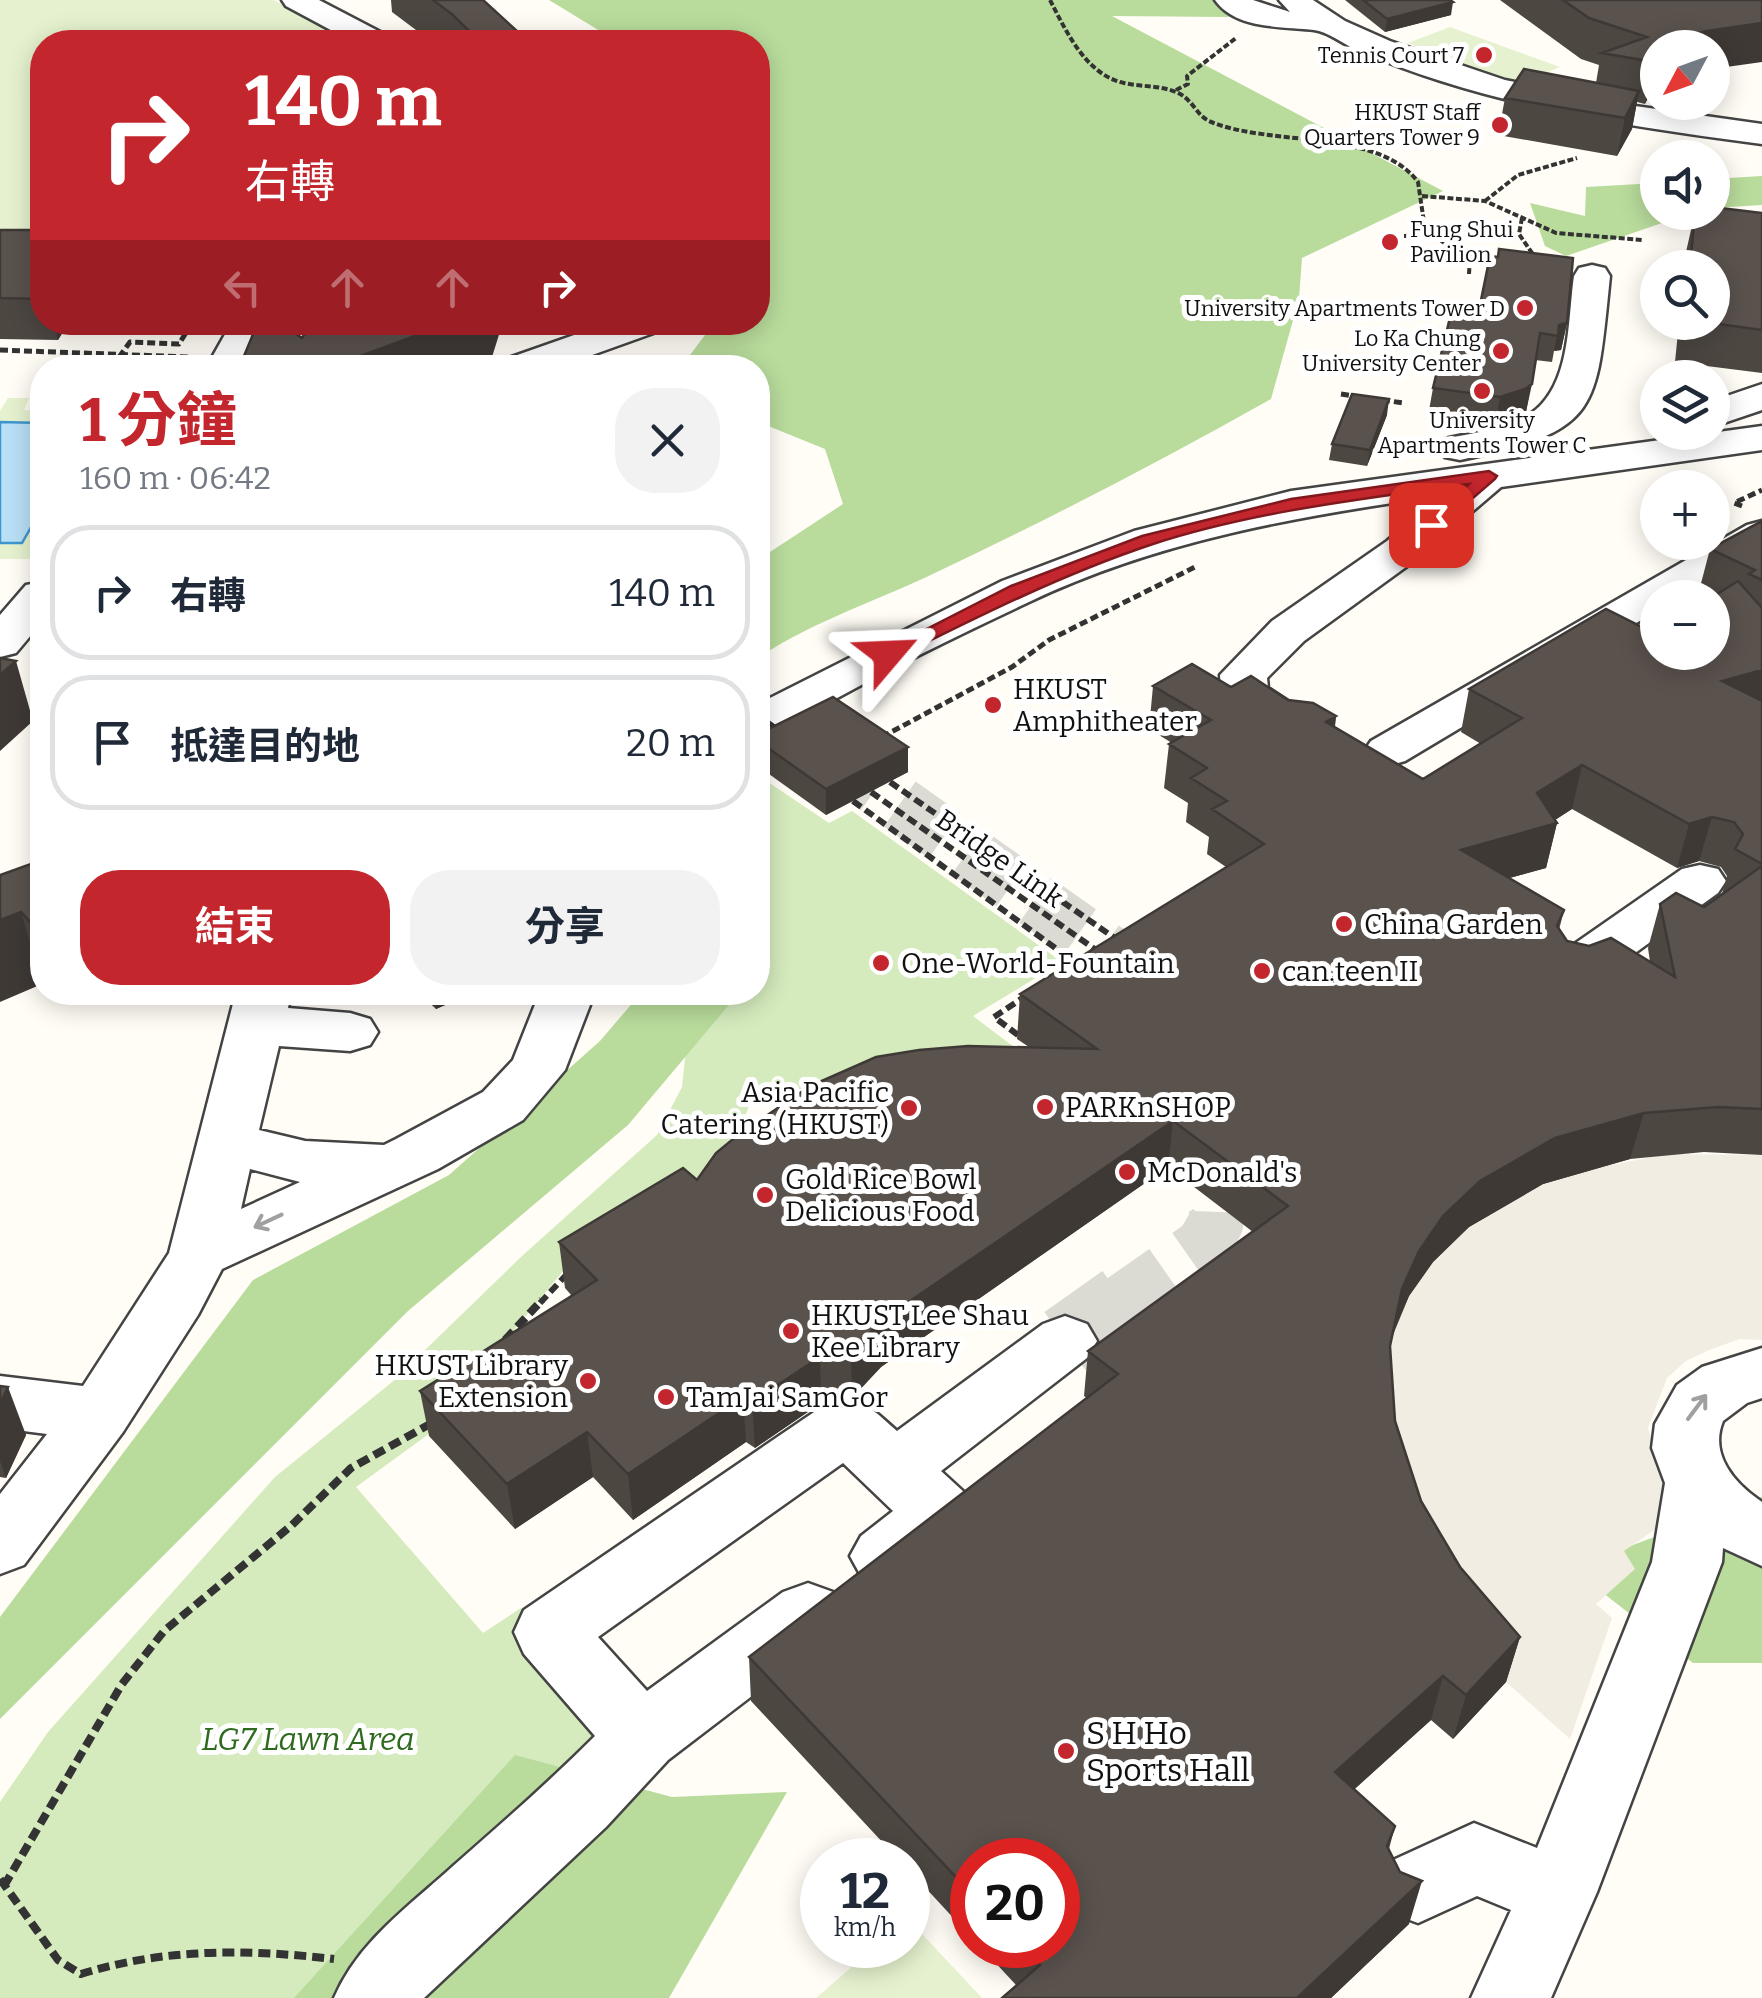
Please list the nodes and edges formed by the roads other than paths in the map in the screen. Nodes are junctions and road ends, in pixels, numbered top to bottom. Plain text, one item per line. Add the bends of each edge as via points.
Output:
1 (1230, 0) edge
2 (314, 3) edge
3 (1284, 10) edge
4 (300, 30) edge
5 (356, 30) edge
6 (1762, 134) edge
7 (1592, 276) dead end
8 (237, 335) edge
9 (612, 335) edge
10 (216, 355) edge
11 (554, 355) edge
12 (1762, 396) edge
13 (1730, 408) edge
14 (1762, 438) edge
15 (1730, 439) edge
16 (1640, 448) edge
17 (1489, 476) junction
18 (1402, 487) junction
19 (1762, 534) edge
20 (30, 609) edge
21 (0, 643) edge
22 (770, 728) edge
23 (1301, 730) edge
24 (1388, 751) dead end
25 (1700, 882) dead end
26 (1576, 969) edge
27 (564, 1005) edge
28 (260, 1009) edge
29 (350, 1032) dead end
30 (230, 1143) junction
31 (389, 1166) junction
32 (200, 1252) junction
33 (1065, 1341) tunnel mouth
34 (1762, 1373) edge
35 (0, 1402) edge
36 (100, 1414) junction
37 (894, 1470) junction
38 (1724, 1525) edge
39 (0, 1545) edge
40 (642, 1736) junction
41 (1418, 1888) edge
42 (1558, 1892) junction
43 (387, 1982) edge
44 (1511, 1998) edge

1 - 3 street
2 - 4 street
2 - 5 street
3 - 6 street via 1534,98
7 - 18 street via 1579,378 1563,414 1528,434 1424,454
8 - 10 street
9 - 11 street
12 - 13 street
14 - 15 street
16 - 17 street
17 - 18 street
17 - 23 street via 1242,674 1245,694
18 - 22 street via 1291,504 1149,540 1018,590 823,686
19 - 24 street
20 - 21 street
25 - 26 street
27 - 31 street via 536,1070 503,1106
28 - 29 street
28 - 30 street
30 - 31 street via 306,1162
30 - 32 street
31 -> 32 street
32 - 36 street
33 - 37 street
38 -> 34 street via 1686,1452 1686,1422 1702,1397 1727,1380
35 - 36 street
36 - 39 street
37 - 40 street via 942,1514
37 - 40 street via 846,1425 550,1632
38 - 42 street
40 - 43 street
41 - 42 street via 1474,1859
42 - 44 street

